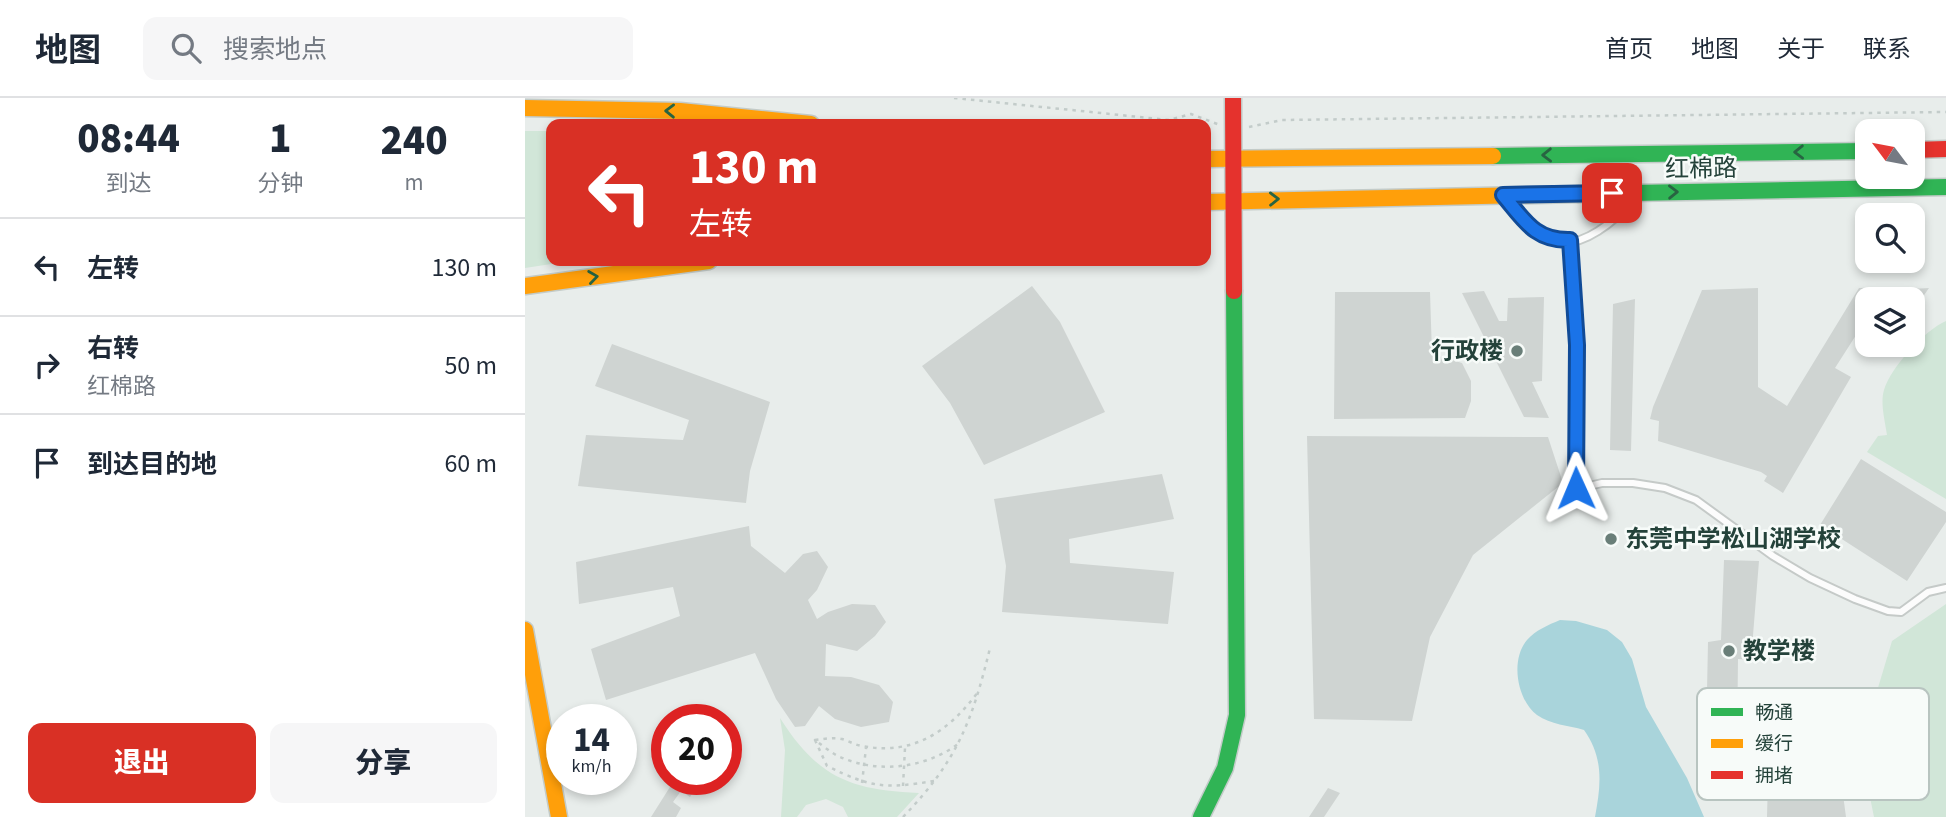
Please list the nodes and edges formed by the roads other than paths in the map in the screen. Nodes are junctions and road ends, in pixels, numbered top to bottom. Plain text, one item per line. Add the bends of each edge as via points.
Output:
1 (1233, 98) edge
2 (525, 108) edge
3 (761, 119) edge
4 (1946, 149) edge
5 (1855, 150) edge
6 (1925, 150) edge
7 (1211, 159) edge
8 (1235, 159) junction
9 (1946, 187) edge
10 (1639, 192) junction
11 (1503, 195) junction
12 (1234, 200) junction
13 (1211, 202) edge
14 (1570, 240) junction
15 (672, 266) edge
16 (525, 286) edge
17 (1946, 588) edge
18 (525, 630) edge
19 (559, 817) edge
20 (1201, 817) edge

1 - 8 main road
3 -> 2 main road via 680,111
4 - 6 main road
5 -> 8 main road, 红棉路
7 - 8 main road, 红棉路
8 - 12 main road
10 -> 9 main road, 红棉路
10 - 11 main road, 红棉路
10 - 14 lane via 1622,214 1599,232
12 -> 11 main road, 红棉路
11 - 14 lane via 1529,226 1551,241
12 - 13 main road, 红棉路
12 - 20 main road via 1237,715 1228,763
14 - 17 lane via 1577,345 1576,488 1633,483 1665,488 1696,500 1809,578 1888,611 1901,612 1928,593
16 -> 15 main road
18 - 19 main road

